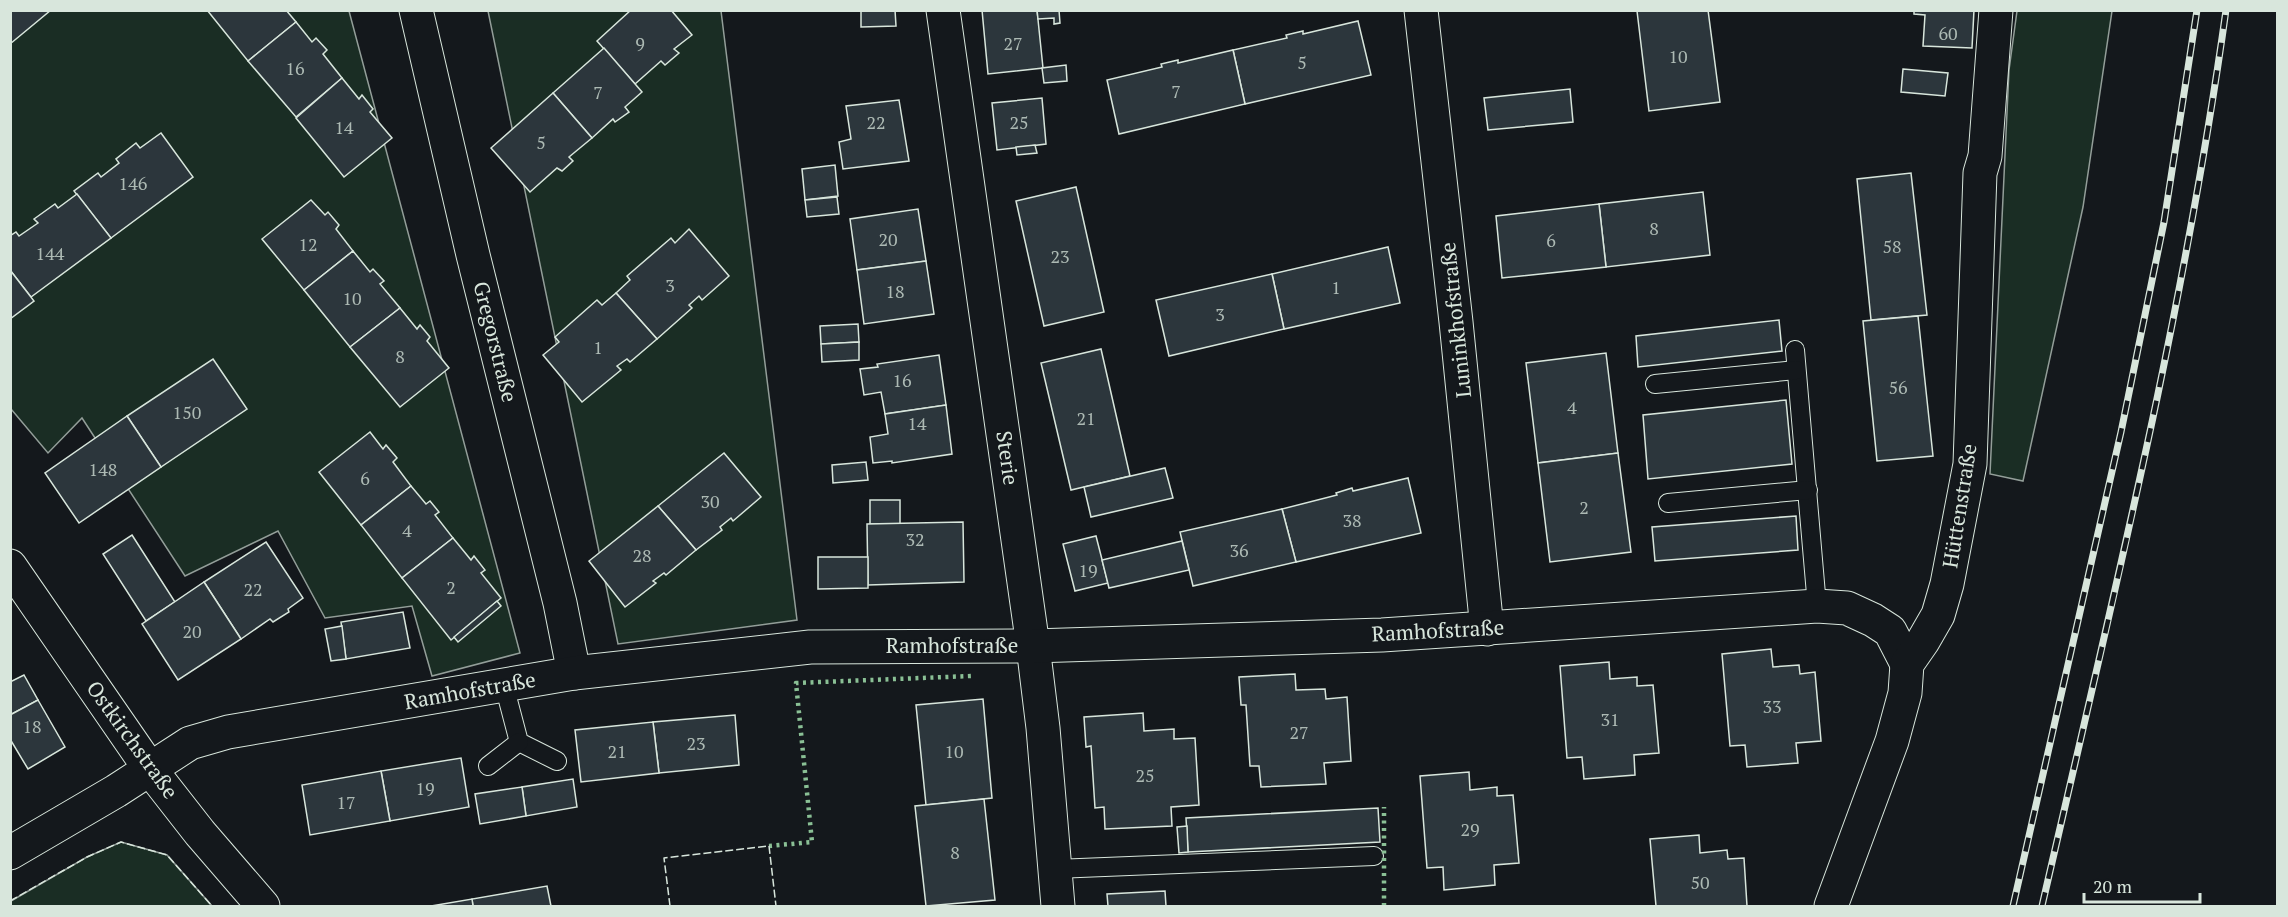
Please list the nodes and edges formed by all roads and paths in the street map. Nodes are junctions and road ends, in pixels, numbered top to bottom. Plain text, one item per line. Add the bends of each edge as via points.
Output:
1 (416, 10) edge
2 (943, 10) edge
3 (1421, 10) edge
4 (1996, 10) edge
5 (1795, 350) dead end
6 (1796, 370) junction
7 (1655, 384) dead end
8 (1808, 490) junction
9 (1668, 503) dead end
10 (10, 566) edge
11 (1817, 606) junction
12 (1488, 629) junction
13 (1033, 646) junction
14 (1907, 664) junction
15 (574, 674) junction
16 (504, 685) junction
17 (519, 741) junction
18 (557, 761) dead end
19 (488, 766) dead end
20 (150, 769) junction
21 (10, 853) edge
22 (1374, 856) dead end
23 (1055, 869) junction
24 (263, 906) edge
25 (1058, 906) edge
26 (1831, 906) edge

1 - 15 street, Gregorstraße
2 - 13 street, Sterie
3 - 12 street, Luninkhofstraße
4 - 14 street, Hüttenstraße via 1985,156 1980,173 1970,464 1938,615
5 - 6 lane
6 - 7 lane
6 - 8 lane
8 - 9 lane
8 - 11 lane
10 - 20 street, Ostkirchstraße
11 - 12 street, Ramhofstraße
11 - 14 street, Ramhofstraße via 1847,608 1873,620 1890,631
12 - 13 street, Ramhofstraße
13 - 15 street, Ramhofstraße via 810,646
13 - 23 street, Sterie
14 - 26 street via 1905,693 1892,741
15 - 16 street, Ramhofstraße
16 - 17 lane
16 - 20 street, Ramhofstraße via 228,732 190,743
17 - 18 lane
17 - 19 lane
20 - 21 street, Ramhofstraße
20 - 24 street, Ostkirchstraße
22 - 23 lane
23 - 25 street, Sterie

